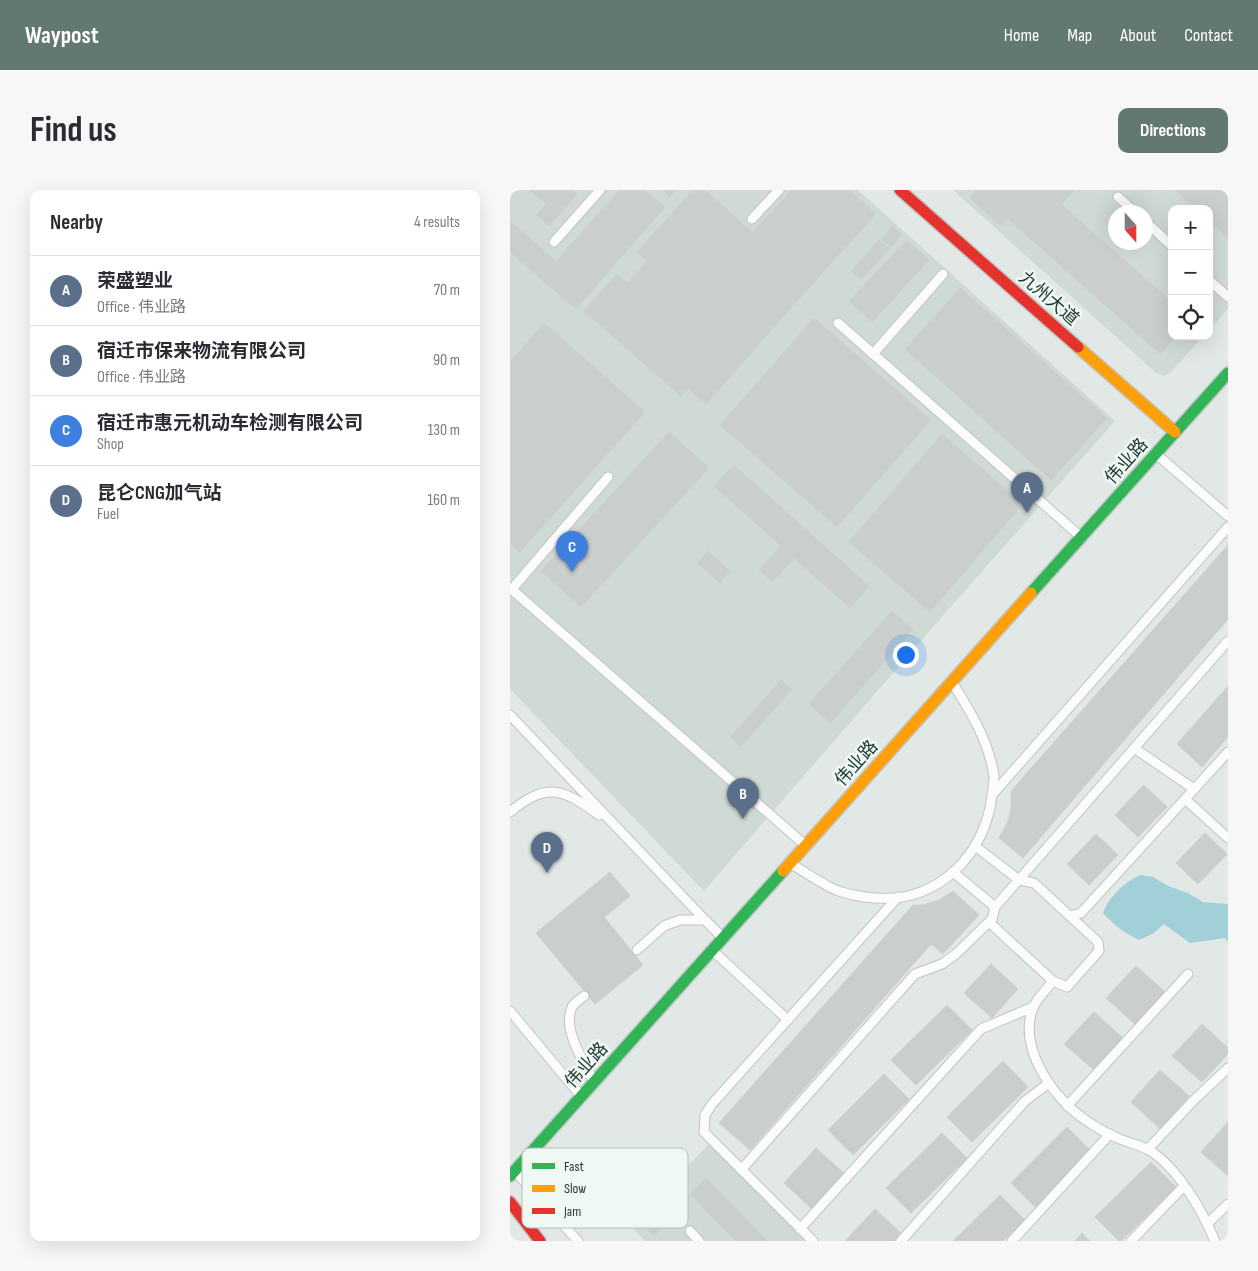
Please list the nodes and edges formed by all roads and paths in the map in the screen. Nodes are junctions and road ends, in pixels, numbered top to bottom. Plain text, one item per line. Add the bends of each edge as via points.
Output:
1 (600, 190) edge
2 (779, 190) edge
3 (900, 190) edge
4 (1118, 197) dead end
5 (1127, 205) edge
6 (752, 219) dead end
7 (1153, 228) edge
8 (554, 242) dead end
9 (1168, 242) edge
10 (943, 274) dead end
11 (1213, 284) edge
12 (1228, 297) edge
13 (838, 323) dead end
14 (873, 354) junction
15 (1228, 374) edge
16 (1176, 432) junction
17 (1156, 454) junction
18 (608, 477) dead end
19 (1228, 516) edge
20 (1228, 527) edge
21 (1081, 537) junction
22 (511, 589) edge
23 (1228, 641) edge
24 (952, 682) junction
25 (510, 715) edge
26 (1134, 748) junction
27 (1228, 752) edge
28 (1194, 789) junction
29 (992, 795) junction
30 (1185, 799) junction
31 (510, 812) edge
32 (617, 828) junction
33 (1228, 838) edge
34 (805, 846) junction
35 (975, 846) junction
36 (790, 863) junction
37 (953, 872) junction
38 (1019, 880) junction
39 (898, 897) junction
40 (995, 907) junction
41 (1070, 916) junction
42 (992, 918) junction
43 (705, 920) junction
44 (723, 938) junction
45 (637, 950) dead end
46 (712, 950) junction
47 (1188, 974) dead end
48 (1053, 981) junction
49 (584, 996) dead end
50 (1033, 1007) junction
51 (510, 1011) edge
52 (788, 1020) junction
53 (1228, 1068) edge
54 (593, 1082) junction
55 (1049, 1083) junction
56 (581, 1096) junction
57 (1067, 1106) junction
58 (1110, 1134) junction
59 (533, 1148) edge
60 (1148, 1149) junction
61 (522, 1159) edge
62 (512, 1170) edge
63 (741, 1170) junction
64 (522, 1181) edge
65 (1184, 1186) junction
66 (510, 1202) edge
67 (1228, 1204) edge
68 (522, 1218) edge
69 (1208, 1223) junction
70 (530, 1228) edge
71 (566, 1228) edge
72 (800, 1228) junction
73 (690, 1231) dead end
74 (540, 1241) edge
75 (578, 1241) edge
76 (699, 1241) edge
77 (813, 1241) edge
78 (901, 1241) edge
79 (1012, 1241) edge
80 (1132, 1241) edge
81 (1215, 1241) edge

1 - 8 lane
2 - 6 lane
3 - 16 street, 九州大道
4 - 5 lane
7 - 9 lane
10 - 14 lane
11 - 12 lane
13 - 14 lane
14 - 21 lane
15 - 16 street, 伟业路
16 - 17 street, 伟业路
17 - 19 lane
17 - 21 street, 伟业路
18 - 22 lane
20 - 29 lane
21 - 24 street, 伟业路
22 - 34 lane
23 - 26 lane
24 - 29 lane via 974,717 987,748 994,777
24 - 34 street, 伟业路
25 - 32 lane
26 - 28 lane
26 - 38 lane
27 - 28 lane
28 - 30 lane
29 - 35 lane via 991,811
30 - 33 lane
30 - 41 lane via 1081,913
31 - 32 lane via 528,798 545,791 566,794
32 - 43 lane
34 - 36 street, 伟业路
35 - 37 lane
35 - 38 lane
36 - 39 lane via 837,890 878,898
36 - 44 street, 伟业路
37 - 39 lane via 934,887
37 - 40 lane
38 - 40 lane
38 - 41 lane via 1034,883
39 - 52 lane
40 - 42 lane
41 - 48 lane via 1098,942 1099,952 1067,987
42 - 48 lane via 991,924
42 - 63 lane via 956,954 942,964 915,974
43 - 44 lane
43 - 45 lane via 680,920 664,926
44 - 46 street, 伟业路
46 - 52 lane
46 - 54 street, 伟业路
47 - 57 lane
48 - 50 lane
49 - 54 lane via 572,1006 569,1021 574,1042
50 - 55 lane via 1030,1022 1034,1056
50 - 72 lane via 981,1029
51 - 56 lane
52 - 63 lane via 705,1115 704,1132
53 - 60 lane
54 - 56 street, 伟业路
55 - 57 lane
55 - 78 lane via 1025,1101
56 - 59 street, 伟业路
57 - 58 lane
58 - 60 lane
58 - 79 lane
60 - 65 lane via 1171,1169
61 - 62 street, 伟业路
62 - 64 lane
63 - 72 lane
65 - 69 lane
65 - 80 lane
66 - 68 street
67 - 69 lane
69 - 81 lane
70 - 74 street
71 - 75 lane
72 - 77 lane
73 - 76 lane

